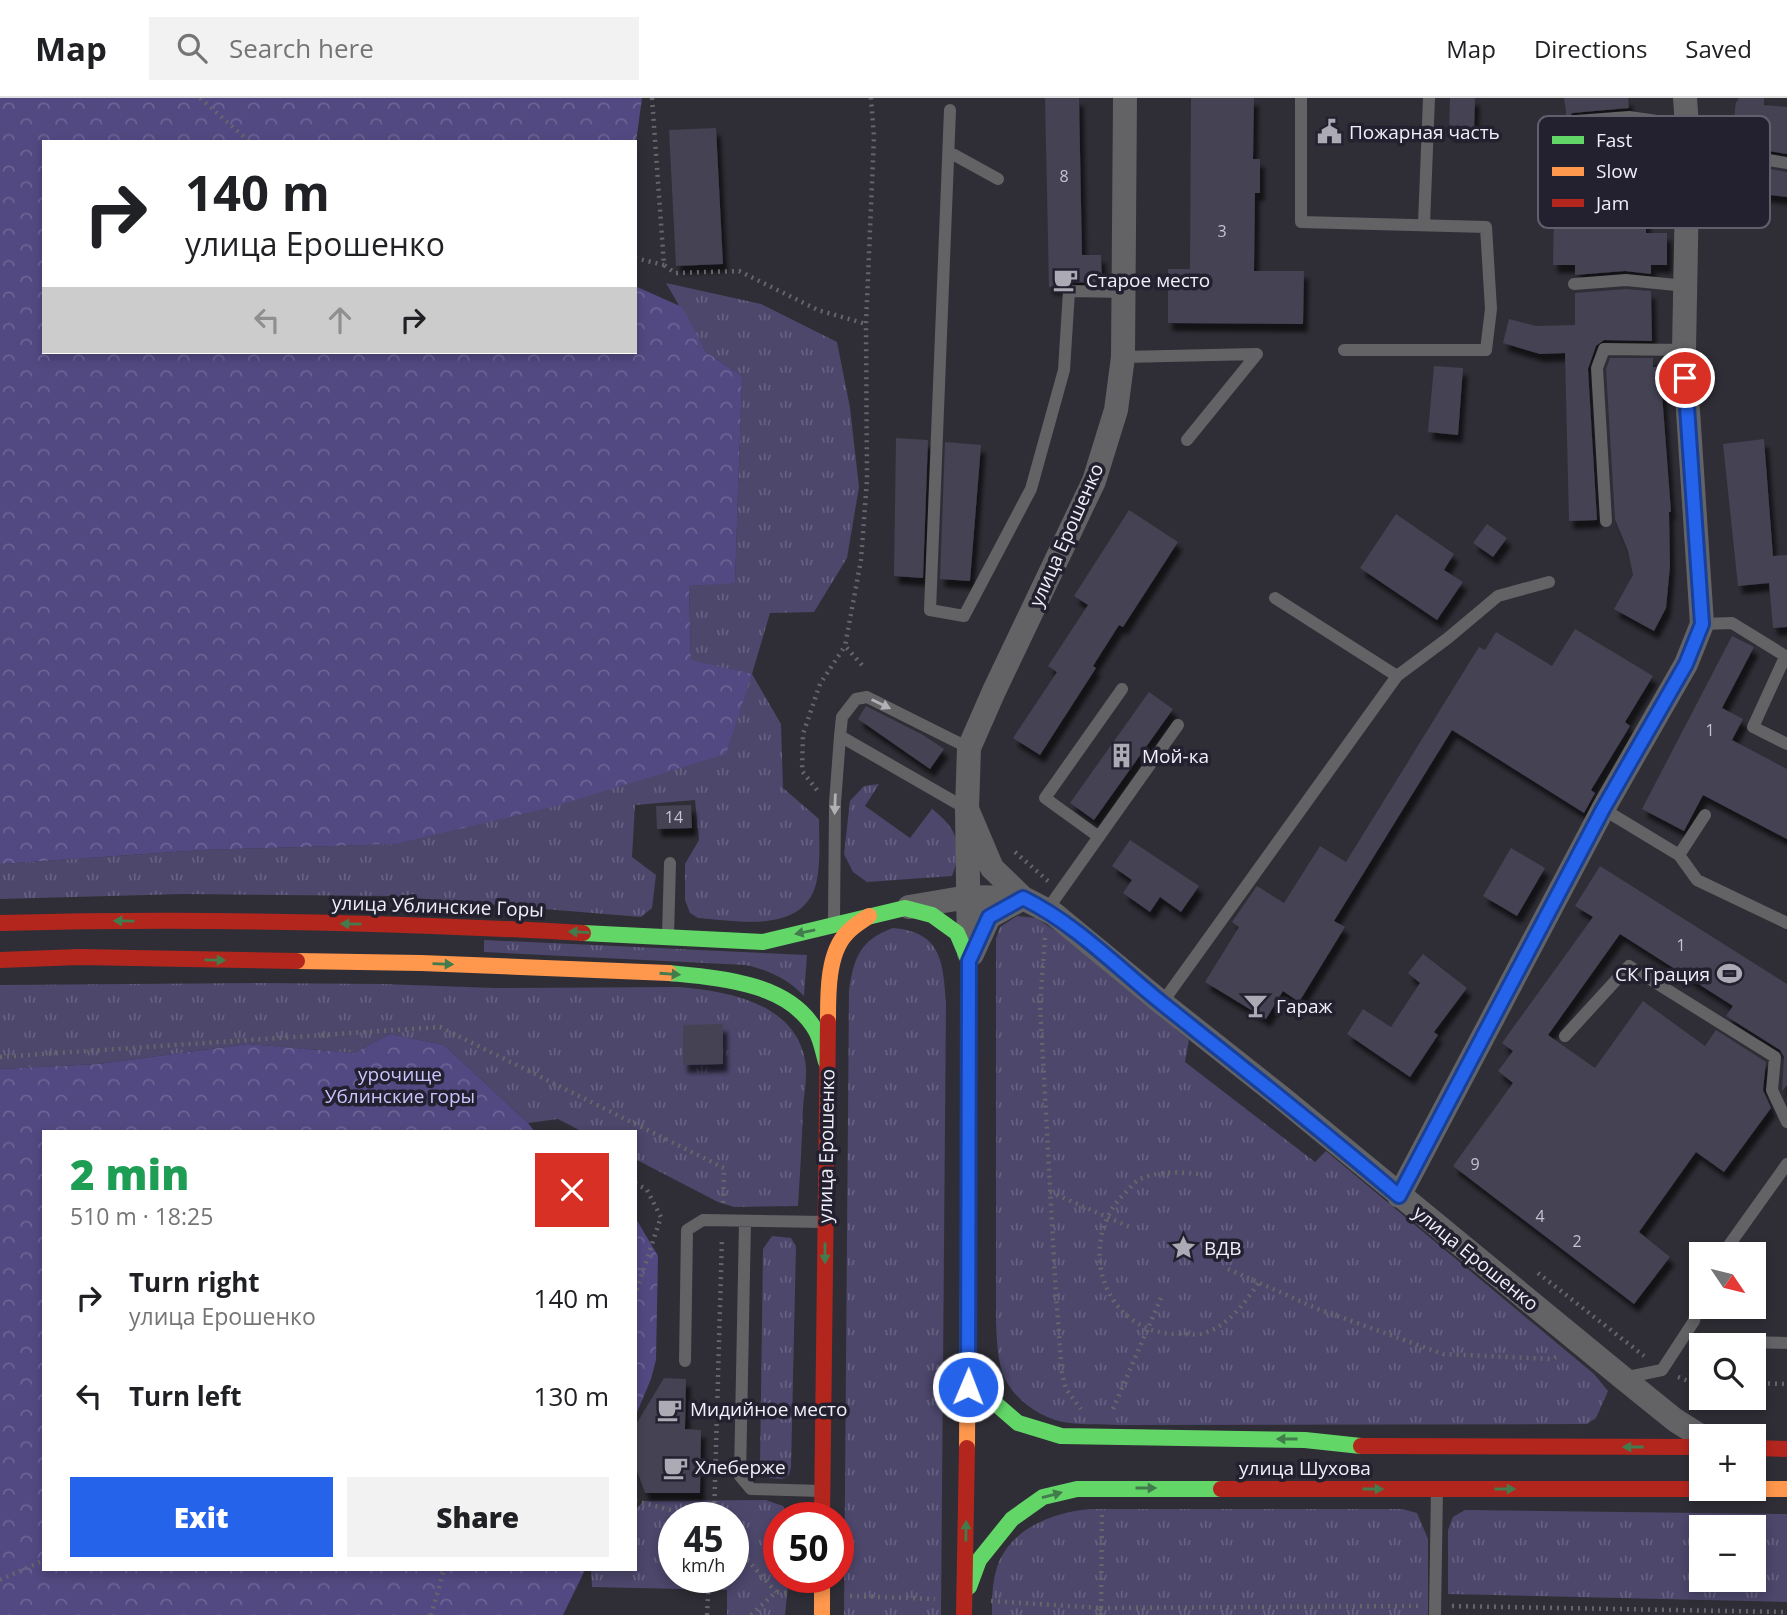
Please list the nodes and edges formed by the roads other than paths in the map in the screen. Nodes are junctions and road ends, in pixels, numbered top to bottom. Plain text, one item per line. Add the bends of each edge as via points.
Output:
1 (1125, 98) edge
2 (1301, 98) edge
3 (1429, 98) edge
4 (1685, 98) edge
5 (950, 110) dead end
6 (1686, 116) edge
7 (949, 152) junction
8 (998, 179) dead end
9 (1424, 224) junction
10 (1687, 228) edge
11 (1574, 284) dead end
12 (1686, 286) junction
13 (1124, 292) junction
14 (1344, 350) dead end
15 (1684, 350) junction
16 (1123, 357) junction
17 (1187, 440) dead end
18 (1606, 521) dead end
19 (1549, 582) dead end
20 (1275, 598) dead end
21 (1702, 624) junction
22 (1786, 657) edge
23 (1397, 676) junction
24 (1122, 689) dead end
25 (1178, 725) dead end
26 (840, 736) junction
27 (1787, 744) edge
28 (969, 748) junction
29 (967, 809) junction
30 (1603, 809) junction
31 (1705, 815) dead end
32 (1099, 837) junction
33 (1679, 855) junction
34 (670, 863) dead end
35 (968, 897) junction
36 (1023, 898) junction
37 (1054, 905) junction
38 (905, 908) junction
39 (870, 915) junction
40 (0, 923) edge
41 (834, 923) junction
42 (1787, 923) edge
43 (668, 936) junction
44 (0, 960) edge
45 (969, 961) junction
46 (1162, 1003) junction
47 (1565, 1036) dead end
48 (826, 1062) junction
49 (1787, 1122) edge
50 (1787, 1164) edge
51 (1399, 1196) junction
52 (745, 1222) junction
53 (825, 1222) junction
54 (1731, 1242) edge
55 (1694, 1320) edge
56 (1766, 1343) edge
57 (1787, 1343) edge
58 (685, 1361) dead end
59 (968, 1361) junction
60 (1623, 1378) junction
61 (1689, 1429) edge
62 (1689, 1447) edge
63 (1766, 1448) edge
64 (1787, 1449) edge
65 (1437, 1489) junction
66 (1689, 1489) edge
67 (1766, 1489) edge
68 (1787, 1489) edge
69 (823, 1491) junction
70 (823, 1502) edge
71 (822, 1593) edge
72 (965, 1607) edge
73 (822, 1615) edge
74 (1435, 1615) edge

1 - 13 street, улица Ерошенко
2 - 9 lane via 1301,222
3 - 9 lane
4 - 6 street
5 - 7 lane
7 - 8 lane
7 - 13 lane via 930,610 964,617 1031,489 1064,370 1069,291
9 - 14 lane via 1486,227 1491,309 1486,350
10 - 12 street
11 - 12 lane via 1626,281
12 - 15 street
13 - 16 street, улица Ерошенко
15 - 18 lane via 1604,349 1597,368
15 - 21 street
16 - 17 lane via 1257,354
16 - 28 street, улица Ерошенко via 1116,410 1094,481
19 - 23 lane via 1498,596
20 - 23 lane
21 - 22 lane via 1732,623
21 - 30 street via 1686,664
22 - 27 lane via 1753,727
23 - 46 lane
24 - 32 lane via 1045,798
25 - 32 lane
26 -> 28 lane via 842,718 856,699 867,697
26 - 29 lane
26 -> 41 lane
28 - 29 street, улица Ерошенко
29 - 35 street, улица Ерошенко
29 - 36 street via 992,868
30 - 33 lane
30 - 51 street
31 - 33 lane
32 - 37 lane
33 - 42 lane via 1697,880
34 - 43 lane
35 - 36 street
35 - 38 street
35 - 45 street, улица Ерошенко
36 - 37 street, улица Ерошенко
36 - 45 street, улица Ерошенко via 989,917
37 - 46 street, улица Ерошенко
38 - 39 main road, улица Ерошенко
38 - 45 main road, улица Ерошенко via 932,915 957,933
39 - 41 main road, улица Ублинские Горы
39 - 48 main road, улица Ерошенко via 845,934 834,957 828,984
43 -> 40 main road, улица Ублинские Горы via 418,925
41 -> 43 main road, улица Ублинские Горы via 763,942
44 -> 48 main road via 79,957 421,963 735,980 798,1009 816,1031
45 - 59 main road, улица Ерошенко
46 - 51 street, улица Ерошенко
47 - 49 lane via 1629,966 1775,1057 1772,1090
48 - 53 main road, улица Ерошенко
50 - 54 lane
51 - 60 street, улица Ерошенко
52 - 53 lane
52 - 58 lane via 703,1220 687,1230
52 - 69 lane via 740,1476 751,1489
53 -> 69 main road, улица Ерошенко
55 - 60 lane via 1662,1370
56 - 57 lane
62 -> 59 main road, улица Шухова via 1355,1446 1305,1440 1061,1436 1018,1423 988,1396
72 -> 59 main road, улица Ерошенко
60 - 61 street, улица Ерошенко
63 - 64 main road
65 -> 66 main road, улица Шухова
72 -> 65 main road, улица Шухова via 979,1560 1012,1519 1043,1497 1103,1488
65 - 74 lane
67 - 68 main road
69 - 70 main road, улица Ерошенко
71 - 73 main road

